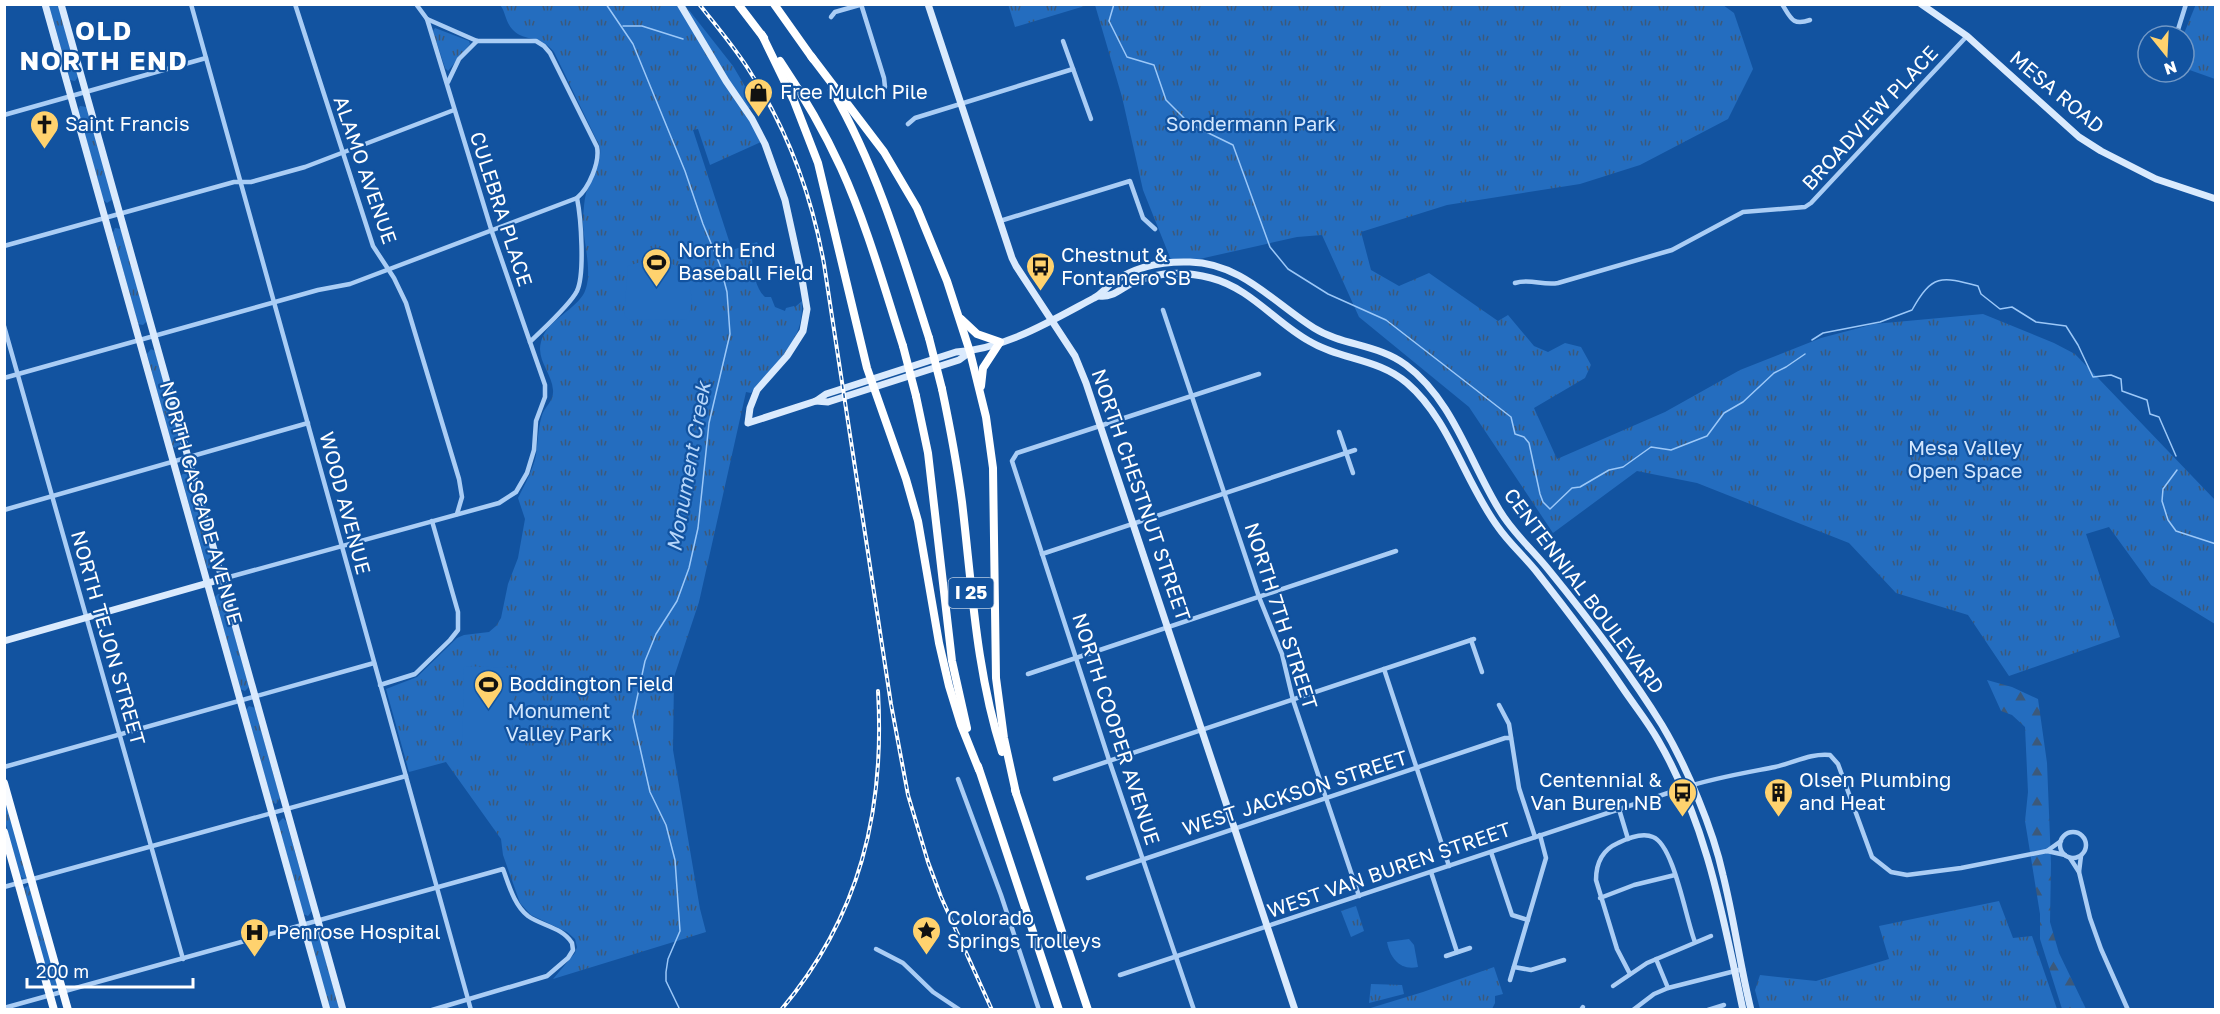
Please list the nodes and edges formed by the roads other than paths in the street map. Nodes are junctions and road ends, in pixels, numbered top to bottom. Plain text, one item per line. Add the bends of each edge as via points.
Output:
1 (45, 4) edge
2 (61, 4) edge
3 (191, 4) edge
4 (295, 4) edge
5 (416, 4) edge
6 (680, 4) edge
7 (738, 4) edge
8 (774, 4) edge
9 (928, 4) edge
10 (1782, 4) edge
11 (1922, 4) edge
12 (2186, 4) edge
13 (861, 5) edge
14 (831, 17) dead end
15 (427, 19) junction
16 (1810, 20) dead end
17 (2180, 24) edge
18 (762, 35) junction
19 (1967, 36) junction
20 (477, 41) junction
21 (1064, 41) dead end
22 (811, 56) junction
23 (206, 58) junction
24 (1073, 69) junction
25 (448, 83) junction
26 (885, 87) dead end
27 (86, 91) junction
28 (70, 95) junction
29 (961, 104) junction
30 (454, 110) junction
31 (4, 115) edge
32 (1091, 119) dead end
33 (908, 124) dead end
34 (342, 153) junction
35 (241, 183) junction
36 (577, 198) junction
37 (2216, 199) edge
38 (120, 213) junction
39 (105, 218) junction
40 (1000, 221) junction
41 (1155, 229) dead end
42 (492, 232) junction
43 (4, 246) edge
44 (388, 271) junction
45 (1515, 283) dead end
46 (1099, 296) junction
47 (273, 302) junction
48 (1163, 310) dead end
49 (959, 316) junction
50 (1051, 320) junction
51 (4, 326) edge
52 (154, 335) junction
53 (139, 339) junction
54 (530, 342) junction
55 (1000, 342) junction
56 (970, 352) junction
57 (18, 374) junction
58 (1259, 374) dead end
59 (4, 378) edge
60 (871, 384) junction
61 (1191, 395) junction
62 (981, 397) junction
63 (308, 423) junction
64 (1101, 425) junction
65 (1339, 432) dead end
66 (1355, 450) dead end
67 (1346, 453) junction
68 (188, 458) junction
69 (173, 462) junction
70 (1353, 472) dead end
71 (1225, 493) junction
72 (52, 496) junction
73 (4, 510) edge
74 (457, 514) junction
75 (432, 521) junction
76 (1134, 524) junction
77 (341, 547) junction
78 (1396, 551) dead end
79 (1042, 554) junction
80 (222, 579) junction
81 (206, 584) junction
82 (1259, 597) junction
83 (86, 617) junction
84 (1168, 627) junction
85 (4, 641) edge
86 (1077, 658) junction
87 (374, 663) junction
88 (1384, 669) junction
89 (1482, 672) dead end
90 (1028, 674) dead end
91 (380, 685) junction
92 (255, 696) junction
93 (240, 700) junction
94 (1293, 700) junction
95 (1499, 705) dead end
96 (1202, 730) junction
97 (120, 735) junction
98 (1512, 738) junction
99 (1109, 760) junction
100 (4, 767) edge
101 (1417, 768) junction
102 (979, 770) junction
103 (406, 776) junction
104 (958, 778) dead end
105 (1055, 779) dead end
106 (4, 783) edge
107 (1691, 785) junction
108 (1683, 788) junction
109 (1016, 793) junction
110 (1326, 798) junction
111 (286, 809) junction
112 (1619, 809) junction
113 (272, 813) junction
114 (1233, 829) junction
115 (4, 832) edge
116 (1538, 836) junction
117 (1628, 839) junction
118 (2061, 841) junction
119 (152, 847) junction
120 (2047, 851) junction
121 (1491, 852) junction
122 (2065, 855) junction
123 (2081, 856) junction
124 (2070, 858) junction
125 (1143, 859) junction
126 (1449, 866) junction
127 (1431, 872) junction
128 (2079, 872) junction
129 (1675, 875) junction
130 (1088, 878) dead end
131 (32, 880) junction
132 (19, 883) junction
133 (4, 887) edge
134 (437, 888) junction
135 (1359, 896) junction
136 (1600, 897) junction
137 (1528, 920) junction
138 (318, 921) junction
139 (303, 925) junction
140 (1267, 928) junction
141 (1711, 936) dead end
142 (1695, 942) junction
143 (1470, 948) dead end
144 (876, 949) dead end
145 (1457, 952) junction
146 (1446, 956) dead end
147 (1176, 957) junction
148 (183, 959) junction
149 (1656, 959) junction
150 (1564, 960) dead end
151 (1514, 967) junction
152 (1743, 969) junction
153 (1735, 970) junction
154 (1630, 974) junction
155 (1120, 975) dead end
156 (1510, 980) dead end
157 (1613, 986) dead end
158 (1668, 988) junction
159 (63, 992) junction
160 (50, 996) junction
161 (468, 1000) junction
162 (1724, 1005) dead end
163 (4, 1008) edge
164 (54, 1010) edge
165 (68, 1010) edge
166 (327, 1010) edge
167 (343, 1010) edge
168 (432, 1010) edge
169 (471, 1010) edge
170 (960, 1010) edge
171 (1039, 1010) edge
172 (1059, 1010) edge
173 (1088, 1010) edge
174 (1194, 1010) edge
175 (1295, 1010) edge
176 (1633, 1010) edge
177 (1708, 1010) edge
178 (1743, 1010) edge
179 (1751, 1010) edge
180 (2128, 1010) edge

1 - 28 main road, NORTH CASCADE AVENUE
2 - 27 main road, NORTH CASCADE AVENUE
3 - 23 street, WOOD AVENUE
4 - 34 street, ALAMO AVENUE
5 - 15 street
6 - 60 main road, CENTENNIAL BOULEVARD via 765,144 785,200 803,287 807,316 803,331 757,390 748,423 816,401 828,402
7 - 18 highway, I 25
8 - 22 highway, I 25
9 - 29 main road, NORTH CHESTNUT STREET
10 - 16 street via 1794,21
11 - 19 main road, MESA ROAD
12 - 17 street
13 - 14 street via 835,12
13 - 26 street
15 - 20 street
15 - 25 street, CULEBRA PLACE
18 - 60 highway via 818,163
18 - 102 highway, I 25, bridge via 809,106 842,169 903,346 928,453 952,661
19 - 37 main road, MESA ROAD via 2091,145 2156,179
19 - 45 street, BROADVIEW PLACE via 1805,207 1743,212 1672,250 1558,283
20 - 25 street via 459,59
20 - 36 street via 530,41 541,43 550,53 598,151 587,184
21 - 24 street
22 - 49 highway via 871,134 908,193 931,238
22 - 109 highway, I 25, bridge via 849,120 879,188 928,338 954,447 980,661 995,729
23 - 27 street
23 - 35 street, WOOD AVENUE
24 - 29 street
24 - 32 street
25 - 30 street, CULEBRA PLACE
27 - 28 street
27 - 38 main road, NORTH CASCADE AVENUE
28 - 31 street
28 - 39 main road, NORTH CASCADE AVENUE
29 - 33 street via 915,118
29 - 40 main road, NORTH CHESTNUT STREET
30 - 34 street
30 - 42 street, CULEBRA PLACE
34 - 35 street via 293,171
34 - 44 street, ALAMO AVENUE via 373,246
35 - 38 street
35 - 47 street, WOOD AVENUE
36 - 42 street
36 - 54 street via 582,271 579,285 574,296
38 - 39 street
38 - 52 main road, NORTH CASCADE AVENUE
39 - 43 street
39 - 53 main road, NORTH CASCADE AVENUE
40 - 41 street via 1130,181 1143,218
40 - 50 main road, NORTH CHESTNUT STREET via 1016,267
42 - 44 street
42 - 54 street, CULEBRA PLACE
44 - 47 street
44 - 74 street, ALAMO AVENUE via 406,303 459,479 462,497
46 - 50 main road, CENTENNIAL BOULEVARD
46 - 107 main road, CENTENNIAL BOULEVARD via 1109,284 1142,267 1164,262 1205,263 1252,281 1316,329 1382,350 1407,365 1438,398 1511,528 1546,566 1635,685 1663,727
46 - 108 main road, CENTENNIAL BOULEVARD via 1108,297 1164,274 1213,278 1251,298 1308,341 1372,362 1405,381 1432,410 1486,510 1574,619 1657,738
47 - 52 street
47 - 63 street, WOOD AVENUE
48 - 61 street, NORTH 7TH STREET
49 - 55 highway via 977,334
49 - 56 highway
50 - 55 main road, CENTENNIAL BOULEVARD
50 - 64 main road, NORTH CHESTNUT STREET via 1078,363
51 - 57 street, NORTH TEJON STREET
52 - 53 street
52 - 68 main road, NORTH CASCADE AVENUE
53 - 57 street
53 - 69 main road, NORTH CASCADE AVENUE
54 - 74 street, CULEBRA PLACE via 546,392 535,428 530,466 511,497
55 - 56 main road, CENTENNIAL BOULEVARD
55 - 62 highway via 983,368
56 - 60 main road, CENTENNIAL BOULEVARD via 959,360
56 - 62 highway
57 - 59 street
57 - 72 street, NORTH TEJON STREET
58 - 61 street
60 - 102 highway via 914,507 945,670
61 - 64 street
61 - 71 street, NORTH 7TH STREET
62 - 109 highway via 994,477 996,678
63 - 68 street
63 - 77 street, WOOD AVENUE
64 - 76 main road, NORTH CHESTNUT STREET
64 - 79 street, NORTH COOPER AVENUE via 1012,458
65 - 67 street
66 - 67 street
67 - 70 street
67 - 71 street
68 - 69 street
68 - 80 main road, NORTH CASCADE AVENUE
69 - 72 street
69 - 81 main road, NORTH CASCADE AVENUE
71 - 76 street
71 - 82 street, NORTH 7TH STREET
72 - 73 street
72 - 83 street, NORTH TEJON STREET
74 - 75 street
75 - 77 street
75 - 91 street via 458,612 458,630 420,671
76 - 79 street
76 - 84 main road, NORTH CHESTNUT STREET
77 - 80 street
77 - 87 street, WOOD AVENUE
78 - 82 street
79 - 86 street, NORTH COOPER AVENUE
80 - 81 main road
80 - 92 main road, NORTH CASCADE AVENUE
81 - 83 main road
81 - 93 main road, NORTH CASCADE AVENUE
82 - 84 street
82 - 94 street, NORTH 7TH STREET via 1282,654
83 - 85 main road
83 - 97 street, NORTH TEJON STREET
84 - 86 street
84 - 96 main road, NORTH CHESTNUT STREET
86 - 90 street
86 - 99 street, NORTH COOPER AVENUE
87 - 91 street, WOOD AVENUE
87 - 92 street
88 - 89 street via 1472,639
88 - 94 street
88 - 101 street
91 - 103 street, WOOD AVENUE
92 - 93 street
92 - 111 main road, NORTH CASCADE AVENUE
93 - 97 street
93 - 113 main road, NORTH CASCADE AVENUE
94 - 96 street
94 - 110 street, NORTH 7TH STREET
95 - 98 street
96 - 99 street
96 - 114 main road, NORTH CHESTNUT STREET
97 - 100 street
97 - 119 street, NORTH TEJON STREET
98 - 101 street, WEST JACKSON STREET
98 - 116 street via 1519,788
99 - 105 street
99 - 125 street, NORTH COOPER AVENUE
101 - 110 street, WEST JACKSON STREET
101 - 126 street
102 - 172 highway, I 25
103 - 111 street
103 - 134 street, WOOD AVENUE
104 - 171 street
106 - 131 main road
107 - 108 street, WEST VAN BUREN STREET
107 - 120 street, WEST VAN BUREN STREET via 1817,754 1830,755 1838,764 1872,857 1891,872 1907,875 1961,868
107 - 152 main road, CENTENNIAL BOULEVARD via 1719,858
108 - 112 street, WEST VAN BUREN STREET
108 - 153 main road, CENTENNIAL BOULEVARD via 1707,853
109 - 173 highway, I 25
110 - 114 street, WEST JACKSON STREET
110 - 135 street, NORTH 7TH STREET
111 - 113 street
111 - 138 main road, NORTH CASCADE AVENUE
112 - 116 street, WEST VAN BUREN STREET
112 - 117 street
113 - 119 street
113 - 139 main road, NORTH CASCADE AVENUE
114 - 125 street, WEST JACKSON STREET
114 - 140 main road, NORTH CHESTNUT STREET
115 - 132 main road
116 - 121 street, WEST VAN BUREN STREET
116 - 137 street via 1546,858
117 - 129 street via 1642,835 1657,839 1667,850
117 - 136 street via 1608,849 1597,864
118 - 120 street
118 - 122 street
118 - 123 street via 2070,833 2082,836 2086,845
119 - 131 street
119 - 148 street, NORTH TEJON STREET
120 - 122 street
121 - 126 street, WEST VAN BUREN STREET
121 - 137 street via 1512,915
122 - 124 street
123 - 124 street
123 - 128 street
124 - 128 street
125 - 130 street, WEST JACKSON STREET
125 - 147 street, NORTH COOPER AVENUE
126 - 127 street, WEST VAN BUREN STREET
127 - 135 street, WEST VAN BUREN STREET
127 - 145 street
128 - 180 street via 2094,931
129 - 136 street
129 - 142 street
131 - 132 street
131 - 159 main road
132 - 133 street
132 - 160 main road
134 - 138 street
134 - 161 street, WOOD AVENUE
134 - 161 street via 503,869 523,911 572,943 568,958 547,976
135 - 140 street, WEST VAN BUREN STREET
136 - 154 street via 1618,954
137 - 151 street
138 - 139 street
138 - 167 main road, NORTH CASCADE AVENUE
139 - 148 street
139 - 166 main road, NORTH CASCADE AVENUE
140 - 147 street, WEST VAN BUREN STREET
140 - 175 main road, NORTH CHESTNUT STREET
141 - 142 street
142 - 149 street
143 - 145 street
144 - 170 street via 903,963 933,993
145 - 146 street
147 - 155 street, WEST VAN BUREN STREET
147 - 174 street, NORTH COOPER AVENUE
148 - 159 street
149 - 154 street
149 - 158 street
150 - 151 street via 1531,970
151 - 156 street
152 - 153 street
152 - 179 main road, CENTENNIAL BOULEVARD
153 - 158 street
153 - 178 main road, CENTENNIAL BOULEVARD
154 - 157 street
158 - 176 street
159 - 160 street
159 - 165 main road
160 - 163 street
160 - 164 main road
161 - 168 street
161 - 169 street, WOOD AVENUE
162 - 177 street

